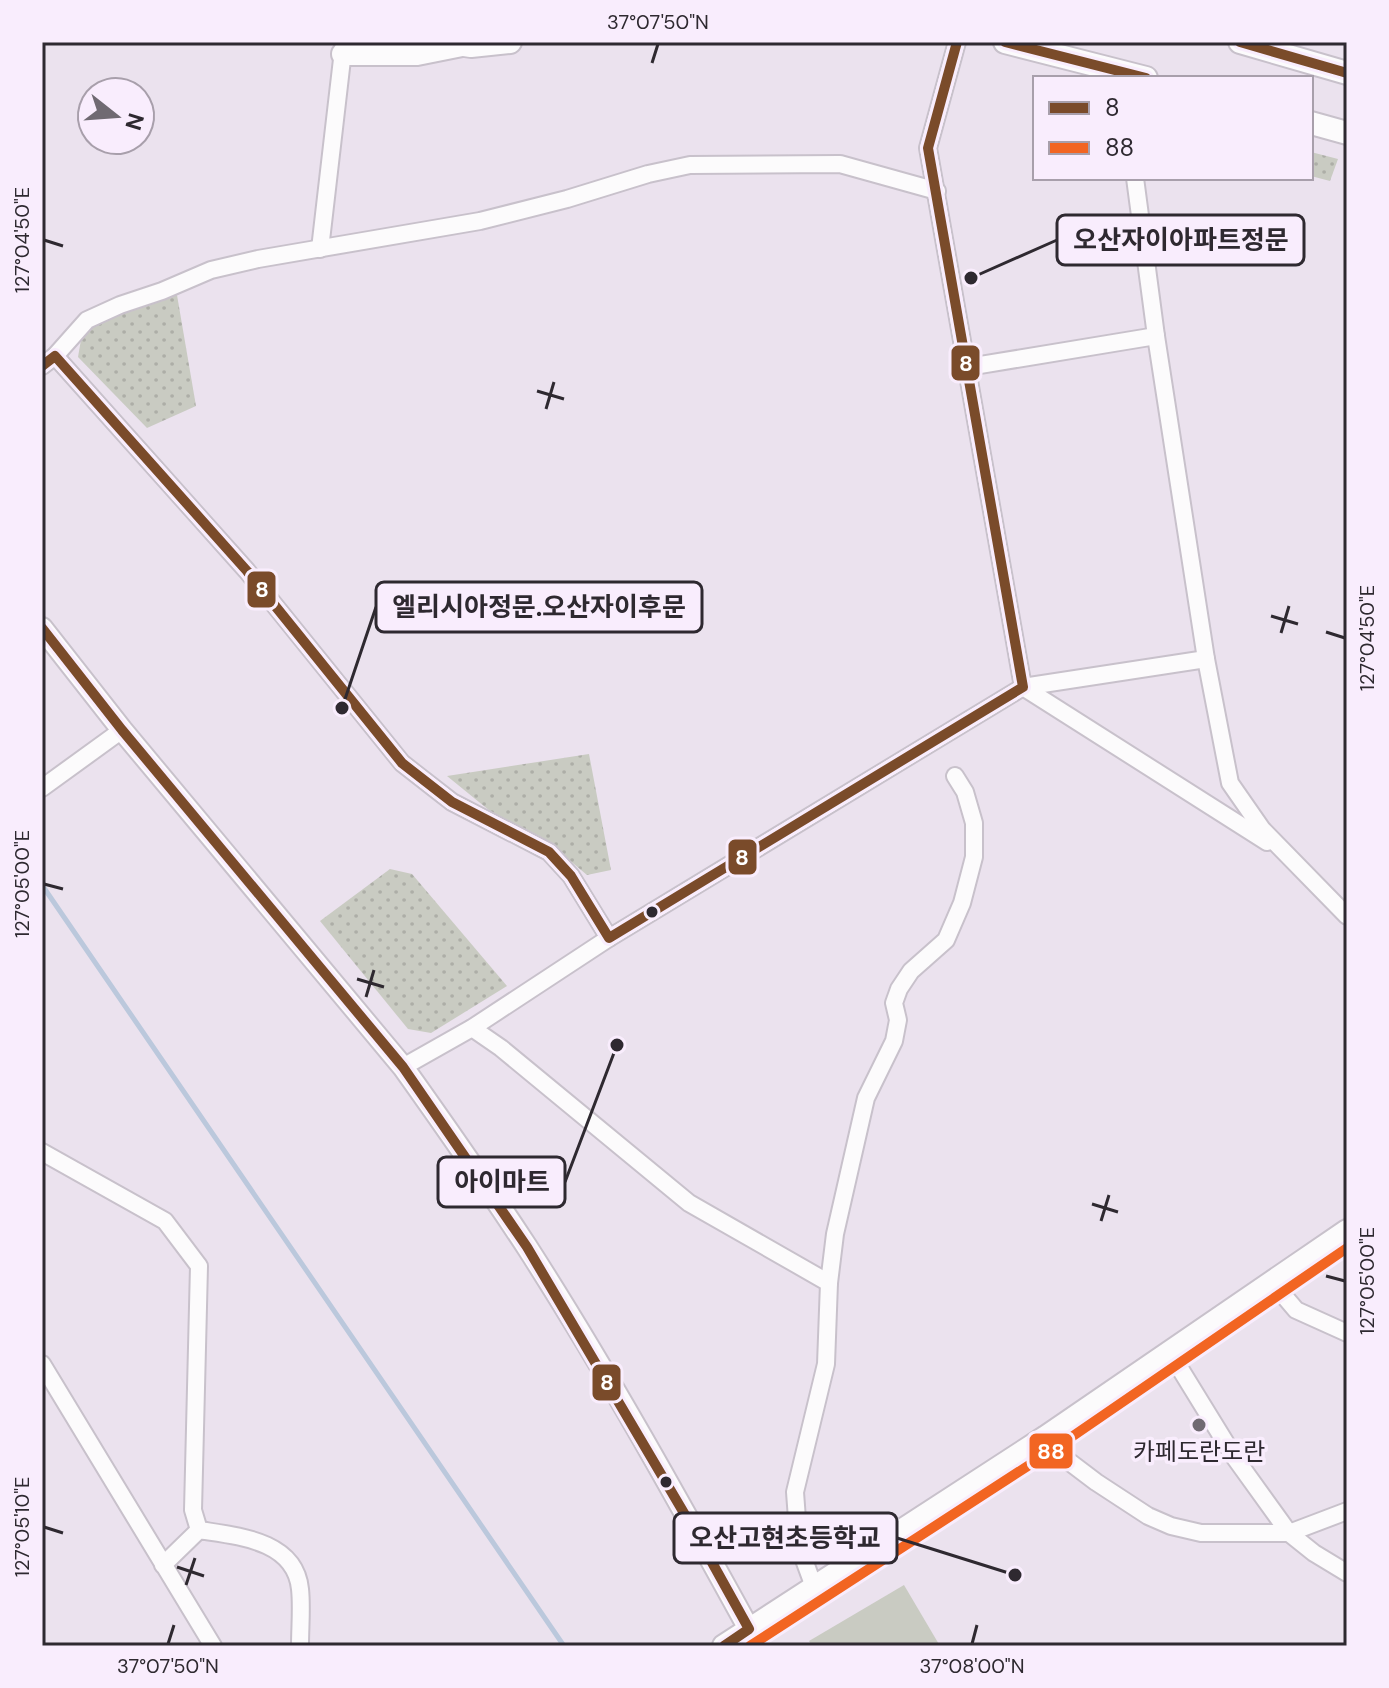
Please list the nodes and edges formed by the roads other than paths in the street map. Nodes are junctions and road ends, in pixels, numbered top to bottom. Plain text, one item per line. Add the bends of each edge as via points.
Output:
1 (510, 42) edge
2 (957, 42) edge
3 (1005, 42) edge
4 (1240, 42) edge
5 (454, 43) edge
6 (344, 48) edge
7 (1347, 73) edge
8 (1122, 75) edge
9 (1313, 124) edge
10 (1347, 133) edge
11 (1135, 180) edge
12 (937, 191) junction
13 (320, 249) junction
14 (1156, 336) junction
15 (49, 361) edge
16 (968, 367) junction
17 (42, 628) edge
18 (1206, 659) junction
19 (1023, 687) junction
20 (122, 730) junction
21 (955, 776) dead end
22 (1230, 783) junction
23 (42, 788) edge
24 (1209, 805) junction
25 (1288, 856) junction
26 (1347, 916) edge
27 (609, 938) junction
28 (472, 1028) junction
29 (403, 1067) junction
30 (42, 1152) edge
31 (1347, 1231) edge
32 (829, 1283) junction
33 (1273, 1283) junction
34 (1347, 1333) edge
35 (1171, 1354) junction
36 (42, 1364) edge
37 (1046, 1437) junction
38 (1347, 1511) edge
39 (199, 1530) junction
40 (1289, 1533) junction
41 (163, 1565) junction
42 (1347, 1573) edge
43 (814, 1587) junction
44 (749, 1629) junction
45 (213, 1646) edge
46 (300, 1646) edge
47 (724, 1646) edge

1 - 5 main road
2 - 12 street via 928,148
3 - 8 main road
4 - 7 main road
5 - 6 main road via 417,54
6 - 13 street
9 - 10 main road
11 - 14 street
12 - 13 street via 840,164 690,165 480,221
12 - 16 street
13 - 15 street via 211,270 120,305 87,320
14 - 16 street
14 - 18 street
15 - 27 street via 247,571 402,763 452,802 549,852 571,876
16 - 19 street
17 - 20 street
18 - 19 street
18 - 22 street
19 - 24 street
19 - 27 street
20 - 23 street
20 - 29 street
21 - 32 street via 974,823 974,857 946,940 911,971 894,1003 894,1041 866,1098
22 - 24 street
22 - 25 street
24 - 25 street
25 - 26 street
27 - 28 street
28 - 29 street
28 - 32 street via 689,1203
29 - 44 street via 527,1247
30 - 39 street via 165,1221 199,1266 193,1510
31 - 33 main road
32 - 43 street via 826,1364 795,1492 799,1546
33 - 34 street via 1296,1310
33 - 35 main road
35 - 37 main road
35 - 40 street
36 - 41 street
37 - 40 street via 1096,1482 1171,1526 1201,1533
37 - 43 main road
38 - 40 street
39 - 41 street
39 - 46 street via 264,1543 288,1558 300,1585
40 - 42 street
41 - 45 street
43 - 44 main road
44 - 47 main road

